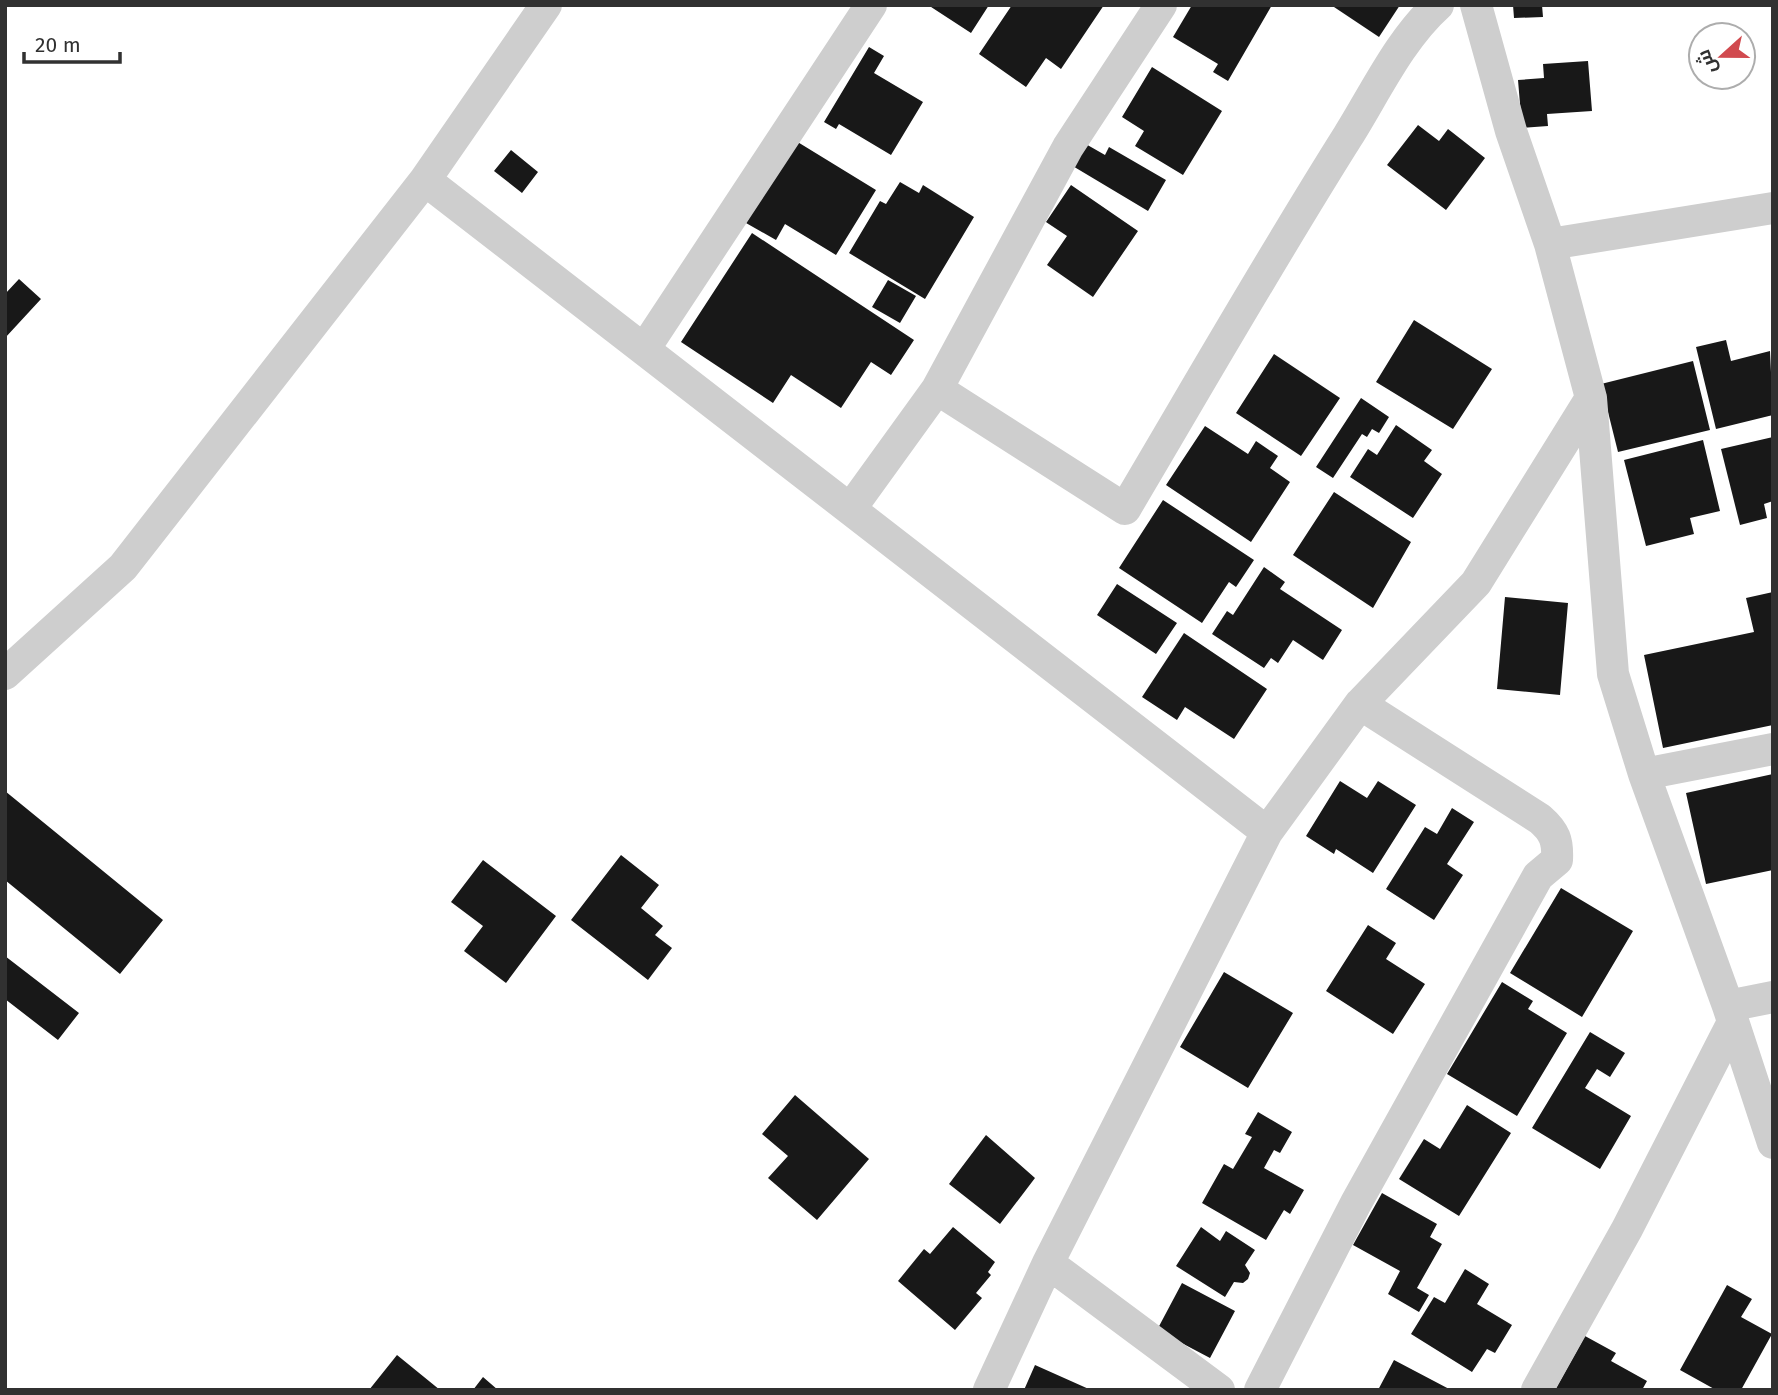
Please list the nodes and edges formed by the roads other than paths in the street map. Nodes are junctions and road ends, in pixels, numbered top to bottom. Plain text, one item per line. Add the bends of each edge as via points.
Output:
1 (546, 5) edge
2 (871, 5) edge
3 (1161, 5) edge
4 (1438, 5) edge
5 (1476, 5) edge
6 (425, 180) junction
7 (1773, 208) edge
8 (1550, 244) junction
9 (645, 348) junction
10 (937, 388) junction
11 (1591, 398) junction
12 (851, 508) junction
13 (5, 674) edge
14 (1360, 704) junction
15 (1773, 749) edge
16 (1644, 774) junction
17 (1268, 832) junction
18 (1773, 997) edge
19 (1730, 1015) junction
20 (1773, 1143) edge
21 (1048, 1263) junction
22 (989, 1390) edge
23 (1219, 1390) edge
24 (1260, 1390) edge
25 (1537, 1390) edge

1 - 6 street
2 - 9 street
3 - 10 street via 1068,147
4 - 10 street via 1426,16 1318,184 1125,509
5 - 8 street via 1511,131
6 - 9 street
6 - 13 street via 124,567
7 - 8 street
8 - 11 street
9 - 12 street
10 - 12 street
11 - 14 street via 1476,583
11 - 16 street via 1613,674
12 - 17 street
14 - 17 street
14 - 24 street via 1540,819 1558,844 1557,860 1538,876 1356,1203
15 - 16 street
16 - 19 street
17 - 21 street
18 - 19 street
19 - 20 street
19 - 25 street via 1627,1229
21 - 22 street
21 - 23 street

